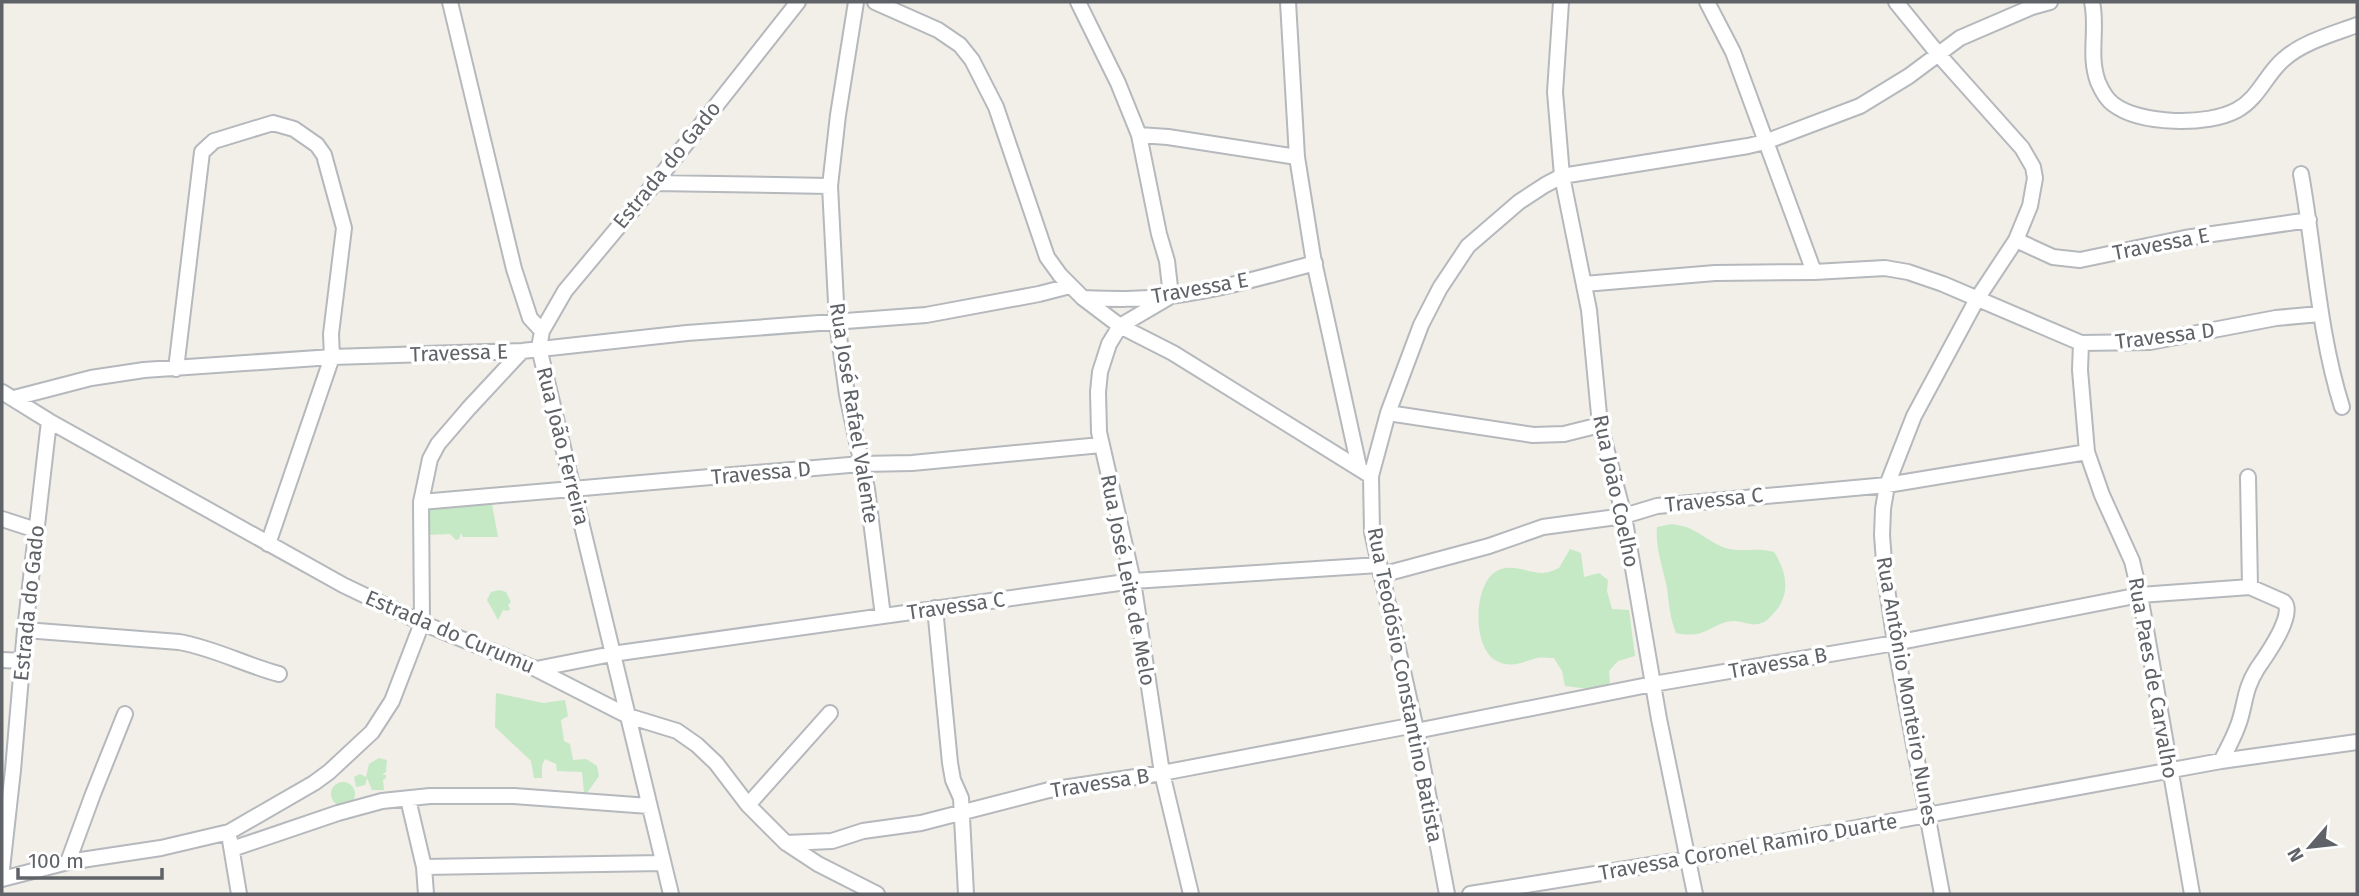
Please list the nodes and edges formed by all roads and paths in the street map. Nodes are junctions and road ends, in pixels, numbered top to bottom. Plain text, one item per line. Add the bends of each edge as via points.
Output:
1 (450, 2) edge
2 (798, 2) edge
3 (856, 2) edge
4 (875, 2) edge
5 (1078, 2) edge
6 (1288, 2) edge
7 (1561, 2) edge
8 (1707, 2) edge
9 (1896, 2) edge
10 (2050, 2) edge
11 (2092, 2) edge
12 (2357, 25) edge
13 (1939, 55) junction
14 (1139, 135) junction
15 (1765, 142) junction
16 (1297, 157) junction
17 (2301, 174) dead end
18 (1562, 176) junction
19 (655, 183) junction
20 (830, 186) junction
21 (2309, 220) junction
22 (2016, 240) junction
23 (1315, 264) junction
24 (1814, 272) junction
25 (1584, 284) junction
26 (1070, 286) junction
27 (1171, 296) junction
28 (1083, 298) junction
29 (1976, 299) junction
30 (2320, 314) junction
31 (837, 321) junction
32 (1120, 326) junction
33 (541, 331) junction
34 (2081, 344) junction
35 (539, 348) junction
36 (522, 351) junction
37 (332, 357) junction
38 (176, 369) junction
39 (8, 395) edge
40 (2343, 407) dead end
41 (1388, 413) junction
42 (49, 421) junction
43 (1600, 425) junction
44 (1101, 444) junction
45 (2087, 452) junction
46 (861, 464) junction
47 (1365, 472) junction
48 (2248, 477) dead end
49 (1887, 485) junction
50 (574, 490) junction
51 (421, 502) junction
52 (1624, 516) junction
53 (2, 519) edge
54 (36, 530) junction
55 (268, 544) junction
56 (1380, 570) junction
57 (1133, 581) junction
58 (2250, 587) junction
59 (2140, 595) junction
60 (935, 608) junction
61 (883, 616) junction
62 (422, 623) junction
63 (25, 631) junction
64 (1895, 643) junction
65 (612, 654) junction
66 (2, 660) edge
67 (23, 662) junction
68 (536, 669) junction
69 (279, 674) dead end
70 (1653, 684) junction
71 (830, 713) dead end
72 (125, 714) dead end
73 (628, 716) junction
74 (1415, 728) junction
75 (2357, 742) edge
76 (2221, 761) junction
77 (2170, 771) junction
78 (1162, 773) junction
79 (408, 799) junction
80 (748, 805) junction
81 (649, 806) junction
82 (962, 811) junction
83 (1928, 816) junction
84 (229, 832) junction
85 (786, 843) junction
86 (232, 849) junction
87 (1688, 859) junction
88 (68, 863) junction
89 (663, 863) junction
90 (424, 867) junction
91 (2, 869) edge
92 (2, 879) edge
93 (239, 894) edge
94 (426, 894) edge
95 (671, 894) edge
96 (877, 894) edge
97 (966, 894) edge
98 (1191, 894) edge
99 (1447, 894) edge
100 (1470, 894) edge
101 (1695, 894) edge
102 (1942, 894) edge
103 (2192, 894) edge

1 - 33 street via 513,269 530,317
2 - 19 street, Estrada do Gado
3 - 20 street, Rua José Rafael Valente
4 - 26 street via 938,30 972,60 996,107 1047,257
5 - 14 street
6 - 16 street, Rua Teodósio Constantino Batista
7 - 18 street, Rua João Coelho via 1555,92
8 - 15 street via 1733,52
9 - 13 street, Rua Antônio Monteiro Nunes
10 - 13 street via 1960,38
11 - 12 street via 2095,69 2106,97 2131,113 2188,122 2214,119 2239,109 2293,52
13 - 15 street via 1860,106
13 - 22 street, Rua Antônio Monteiro Nunes via 2022,148 2033,167 2034,189
14 - 16 street
14 - 27 street
15 - 18 street
15 - 24 street
16 - 23 street, Rua Teodósio Constantino Batista
17 - 21 street
18 - 25 street, Rua João Coelho
18 - 41 street via 1519,202 1468,246 1421,325
19 - 20 street
19 - 33 street, Estrada do Gado via 565,291
20 - 31 street, Rua José Rafael Valente
21 - 22 street, Travessa E via 2185,238 2080,260 2053,257
21 - 30 street
22 - 29 street, Rua Antônio Monteiro Nunes
23 - 27 street, Travessa E
23 - 47 street, Rua Teodósio Constantino Batista
24 - 25 street, Travessa D via 1716,273
24 - 29 street, Travessa D via 1866,268 1908,272
25 - 43 street, Rua João Coelho
26 - 28 street
26 - 31 street, Travessa E via 926,315
27 - 28 street, Travessa E
27 - 32 street
28 - 32 street
29 - 34 street, Travessa D
29 - 49 street, Rua Antônio Monteiro Nunes via 1914,416
30 - 34 street, Travessa D via 2150,342
30 - 40 street
31 - 35 street, Travessa E
31 - 46 street, Rua José Rafael Valente
32 - 44 street, Rua José Leite de Melo via 1100,372
32 - 47 street via 1173,353
33 - 35 street, Rua João Ferreira
34 - 45 street, Rua Paes de Carvalho
35 - 36 street, Travessa E
35 - 50 street, Rua João Ferreira
36 - 37 street, Travessa E
36 - 51 street via 438,444
37 - 38 street, Travessa E
37 - 38 street via 344,228 329,167 317,145 294,129 264,125 210,143 202,152
37 - 55 street
38 - 39 street, Travessa E via 90,378
39 - 42 street, Estrada do Curumu
41 - 43 street via 1533,435
41 - 47 street
42 - 54 street, Estrada do Gado
42 - 55 street, Estrada do Curumu
43 - 52 street, Rua João Coelho
44 - 46 street, Travessa D
44 - 57 street, Rua José Leite de Melo
45 - 49 street, Travessa C
45 - 59 street, Rua Paes de Carvalho via 2132,561
46 - 50 street, Travessa D
46 - 61 street, Rua José Rafael Valente
47 - 56 street, Rua Teodósio Constantino Batista
48 - 58 street
49 - 52 street, Travessa C via 1688,501
49 - 64 street, Rua Antônio Monteiro Nunes via 1882,535
50 - 51 street, Travessa D
50 - 65 street, Rua João Ferreira
51 - 62 street
52 - 56 street, Travessa C via 1543,527 1477,549
52 - 70 street, Rua João Coelho
53 - 54 street
54 - 63 street, Estrada do Gado
55 - 62 street, Estrada do Curumu
56 - 57 street, Travessa C
56 - 74 street, Rua Teodósio Constantino Batista
57 - 60 street, Travessa C
57 - 78 street, Rua José Leite de Melo
58 - 59 street, Travessa B
58 - 76 street via 2284,602 2288,610 2278,636 2249,682 2236,730
59 - 64 street, Travessa B
59 - 77 street, Rua Paes de Carvalho
60 - 61 street, Travessa C
60 - 82 street via 950,763
61 - 65 street, Travessa C
62 - 68 street, Estrada do Curumu
62 - 84 street via 392,701 372,732 314,783
63 - 67 street, Estrada do Gado
63 - 69 street via 179,642
64 - 70 street, Travessa B
64 - 83 street, Rua Antônio Monteiro Nunes
65 - 68 street, Travessa C
65 - 73 street, Rua João Ferreira
66 - 67 street
67 - 91 street, Estrada do Gado
68 - 73 street, Estrada do Curumu
70 - 74 street, Travessa B
70 - 87 street, Rua João Coelho
71 - 80 street
72 - 88 street
73 - 80 street, Estrada do Curumu via 688,738 716,763
73 - 81 street, Rua João Ferreira
74 - 78 street, Travessa B
74 - 99 street, Rua Teodósio Constantino Batista
75 - 76 street, Travessa Coronel Ramiro Duarte
76 - 77 street, Travessa Coronel Ramiro Duarte
77 - 83 street, Travessa Coronel Ramiro Duarte
77 - 103 street, Rua Paes de Carvalho
78 - 82 street, Travessa B via 1049,790
78 - 98 street, Rua José Leite de Melo
79 - 81 street via 514,796
79 - 86 street via 338,813
79 - 90 street
80 - 85 street, Estrada do Curumu
81 - 89 street, Rua João Ferreira
82 - 85 street, Travessa B via 832,841
82 - 97 street
83 - 87 street, Travessa Coronel Ramiro Duarte
83 - 102 street, Rua Antônio Monteiro Nunes
84 - 86 street
84 - 88 street
85 - 96 street, Estrada do Curumu
86 - 93 street
87 - 100 street, Travessa Coronel Ramiro Duarte
87 - 101 street, Rua João Coelho
88 - 92 street
89 - 90 street
89 - 95 street, Rua João Ferreira
90 - 94 street

